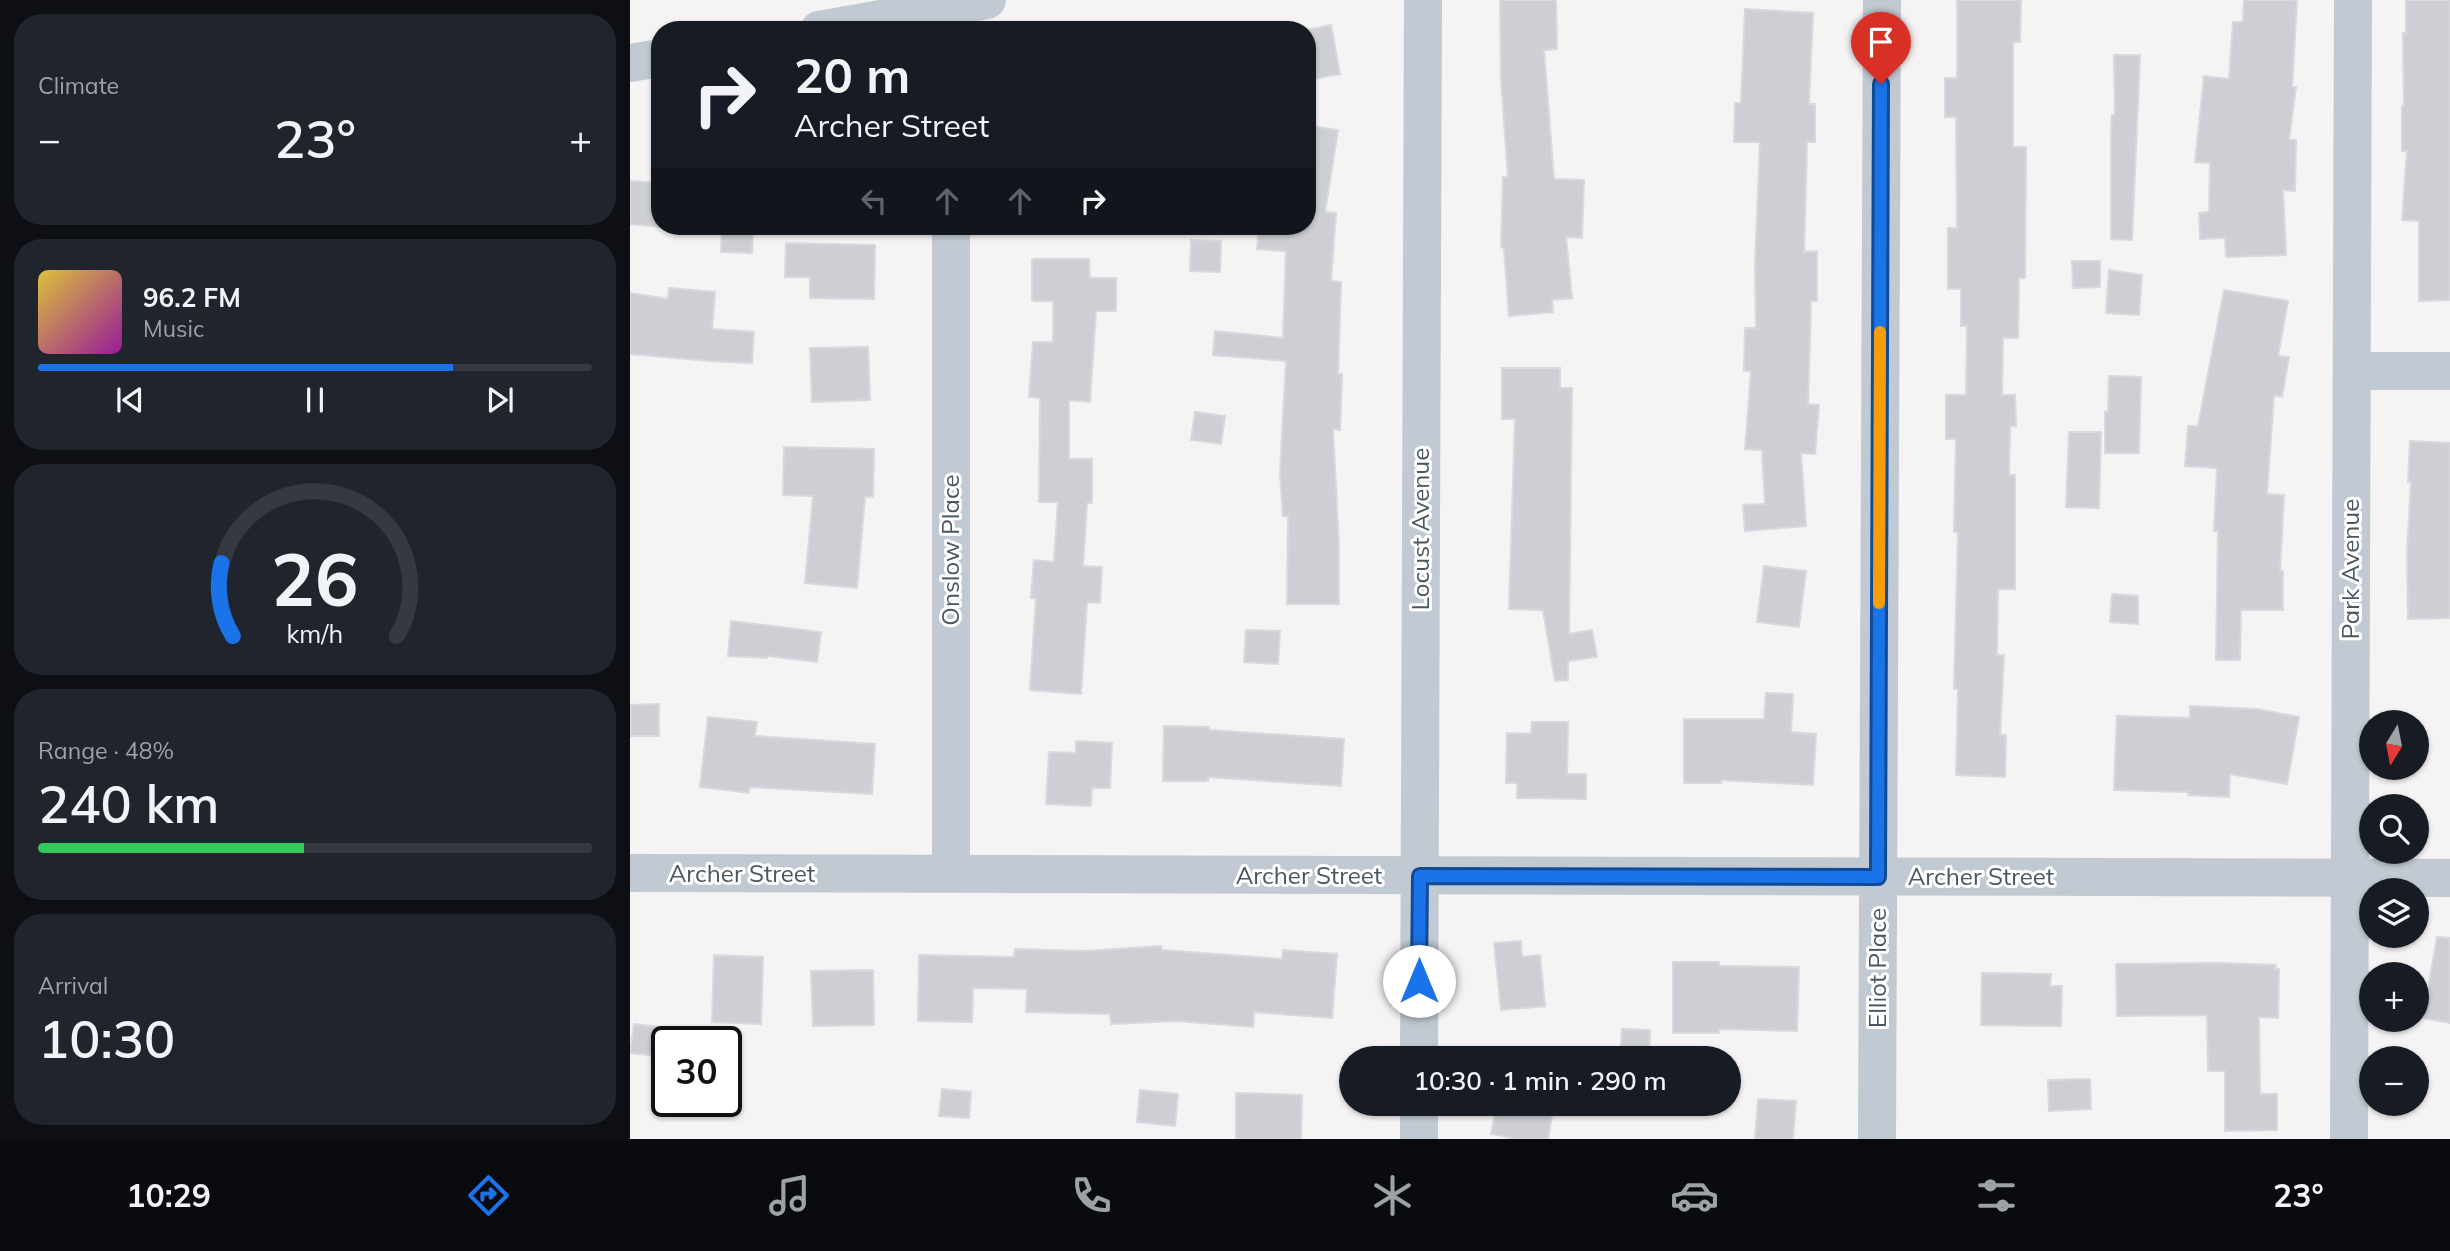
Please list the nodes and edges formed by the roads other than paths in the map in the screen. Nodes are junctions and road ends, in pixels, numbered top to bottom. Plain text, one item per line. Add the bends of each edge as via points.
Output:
1 (1423, 0) edge
2 (1882, 0) edge
3 (2353, 0) edge
4 (963, 12) edge
5 (891, 21) edge
6 (651, 60) edge
7 (630, 63) edge
8 (951, 235) edge
9 (2351, 371) junction
10 (2450, 372) edge
11 (630, 873) edge
12 (951, 873) junction
13 (1420, 876) junction
14 (1878, 877) junction
15 (2349, 878) junction
16 (2450, 878) edge
17 (1419, 1046) edge
18 (1419, 1116) edge
19 (1419, 1139) edge
20 (1877, 1139) edge
21 (2349, 1139) edge

1 - 13 street, Locust Avenue
2 - 14 street, Elliot Place
3 - 9 street, Park Avenue
4 - 5 street
6 - 7 street
8 - 12 street, Onslow Place
9 - 10 street
9 - 15 street, Park Avenue
11 - 12 street, Archer Street
12 - 13 street, Archer Street
13 - 14 street, Archer Street
13 - 17 street, Locust Avenue
14 - 15 street, Archer Street
14 - 20 street, Elliot Place
15 - 16 street, Archer Street
15 - 21 street, Park Avenue
18 - 19 street

